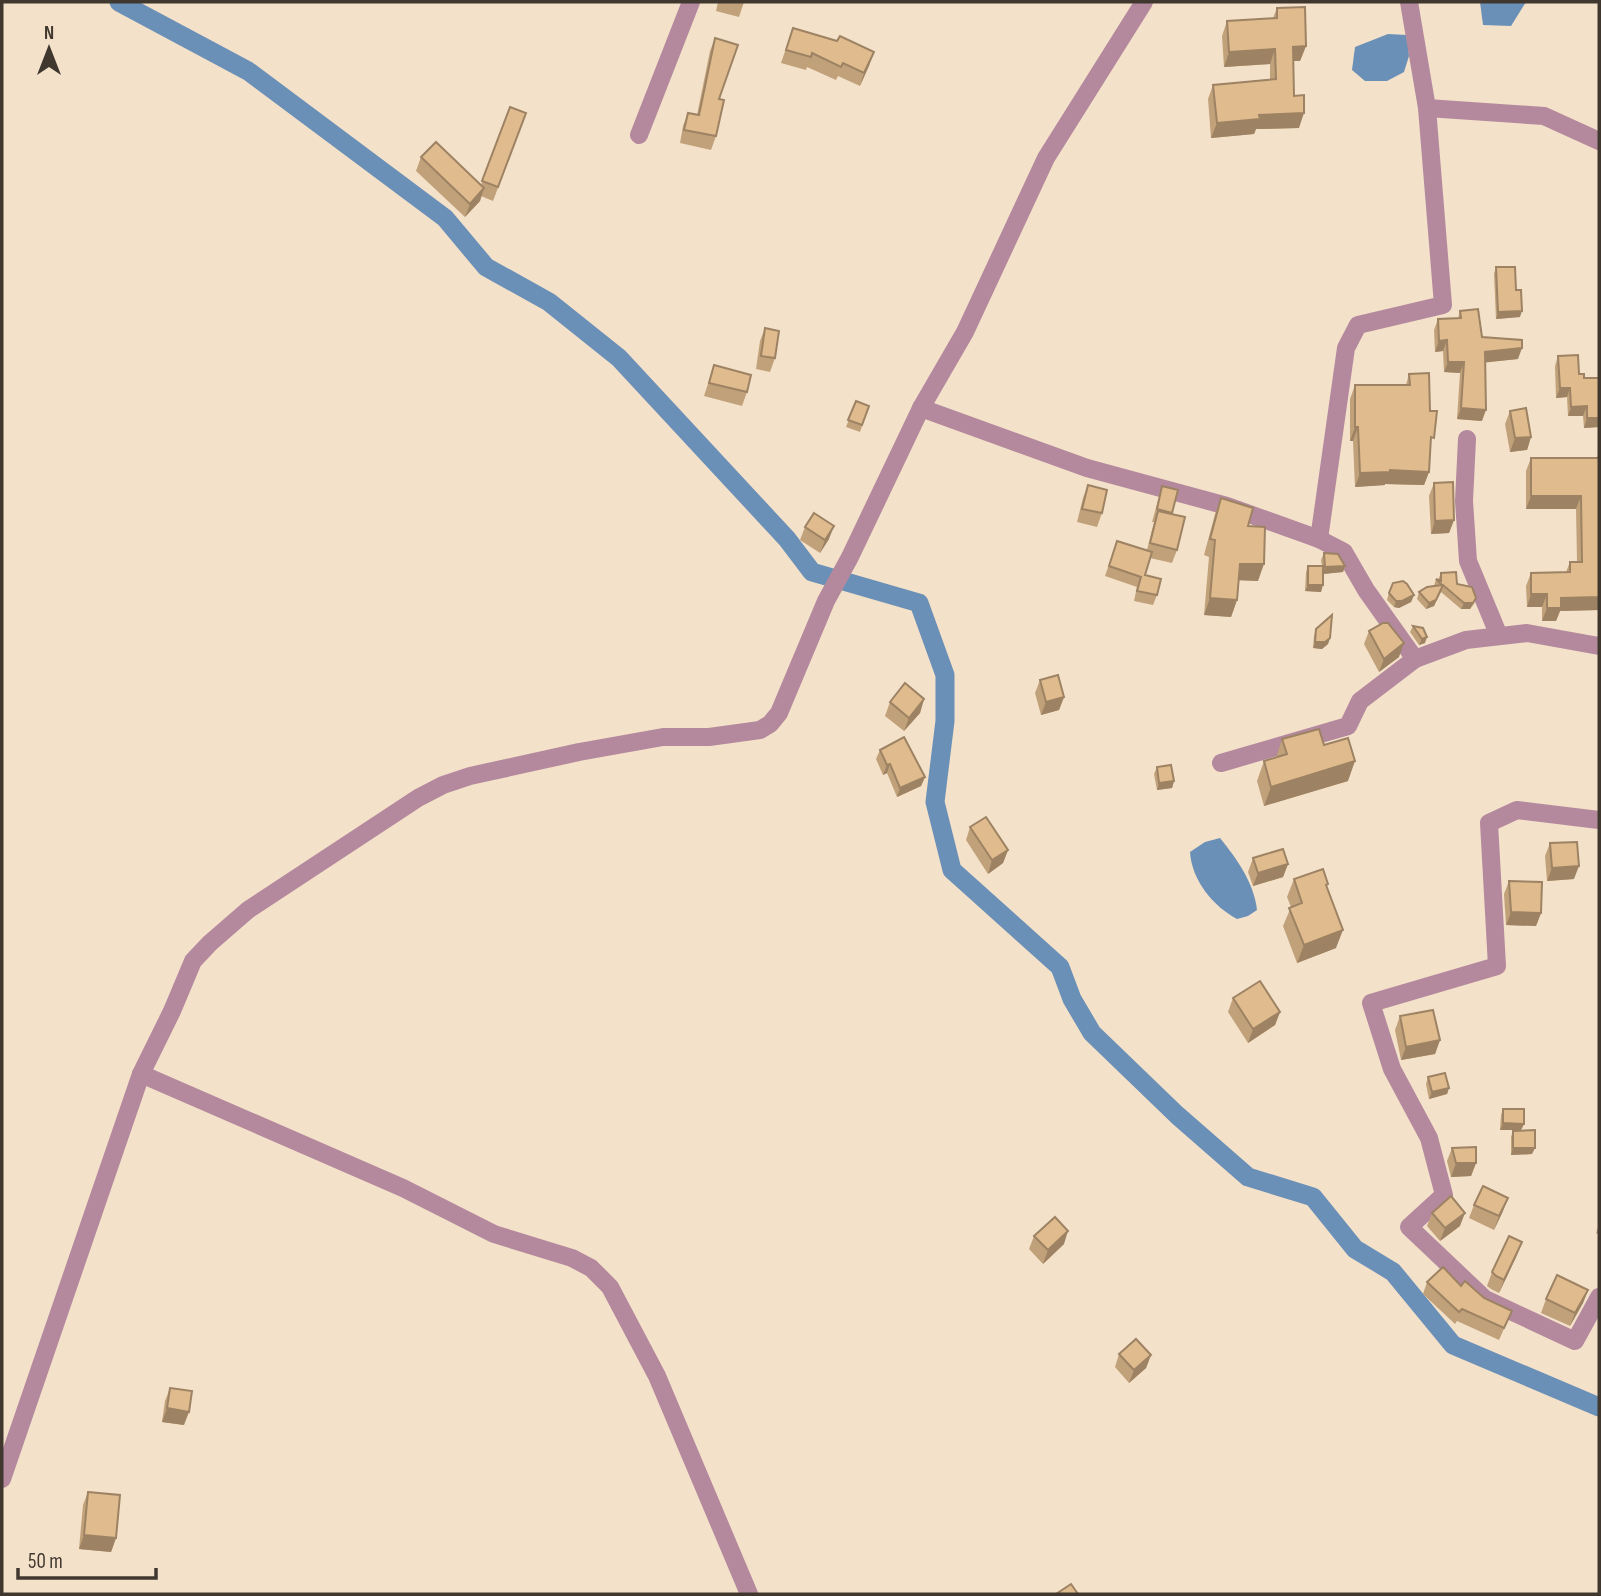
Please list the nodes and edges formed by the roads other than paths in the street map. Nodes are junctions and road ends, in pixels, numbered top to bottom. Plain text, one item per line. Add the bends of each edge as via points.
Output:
1 (691, 2) edge
2 (1144, 2) edge
3 (1409, 2) edge
4 (1427, 108) junction
5 (639, 135) dead end
6 (1599, 141) edge
7 (921, 408) junction
8 (1467, 439) dead end
9 (1319, 539) junction
10 (1499, 636) junction
11 (1599, 646) edge
12 (1415, 659) junction
13 (1221, 763) dead end
14 (1599, 820) edge
15 (141, 1074) junction
16 (1599, 1297) edge
17 (2, 1479) edge
18 (749, 1594) edge

1 - 5 street
2 - 7 street via 1046,158 965,332
3 - 4 street
4 - 6 street via 1544,116
4 - 9 street via 1443,305 1359,325 1346,348
7 - 9 street via 1087,468 1227,506
7 - 15 street via 770,724 760,730 709,737 663,737 443,785 248,910 210,943 193,961
8 - 10 street via 1464,501 1468,561
9 - 12 street via 1344,552
10 - 11 street via 1527,633
10 - 12 street via 1466,640
12 - 13 street via 1360,701 1348,726
14 - 16 street via 1517,810 1489,823 1497,966 1371,1003 1392,1069 1429,1138 1444,1195 1409,1227 1485,1299 1575,1341
15 - 17 street
15 - 18 street via 403,1188 494,1234 591,1268 610,1287 657,1376

